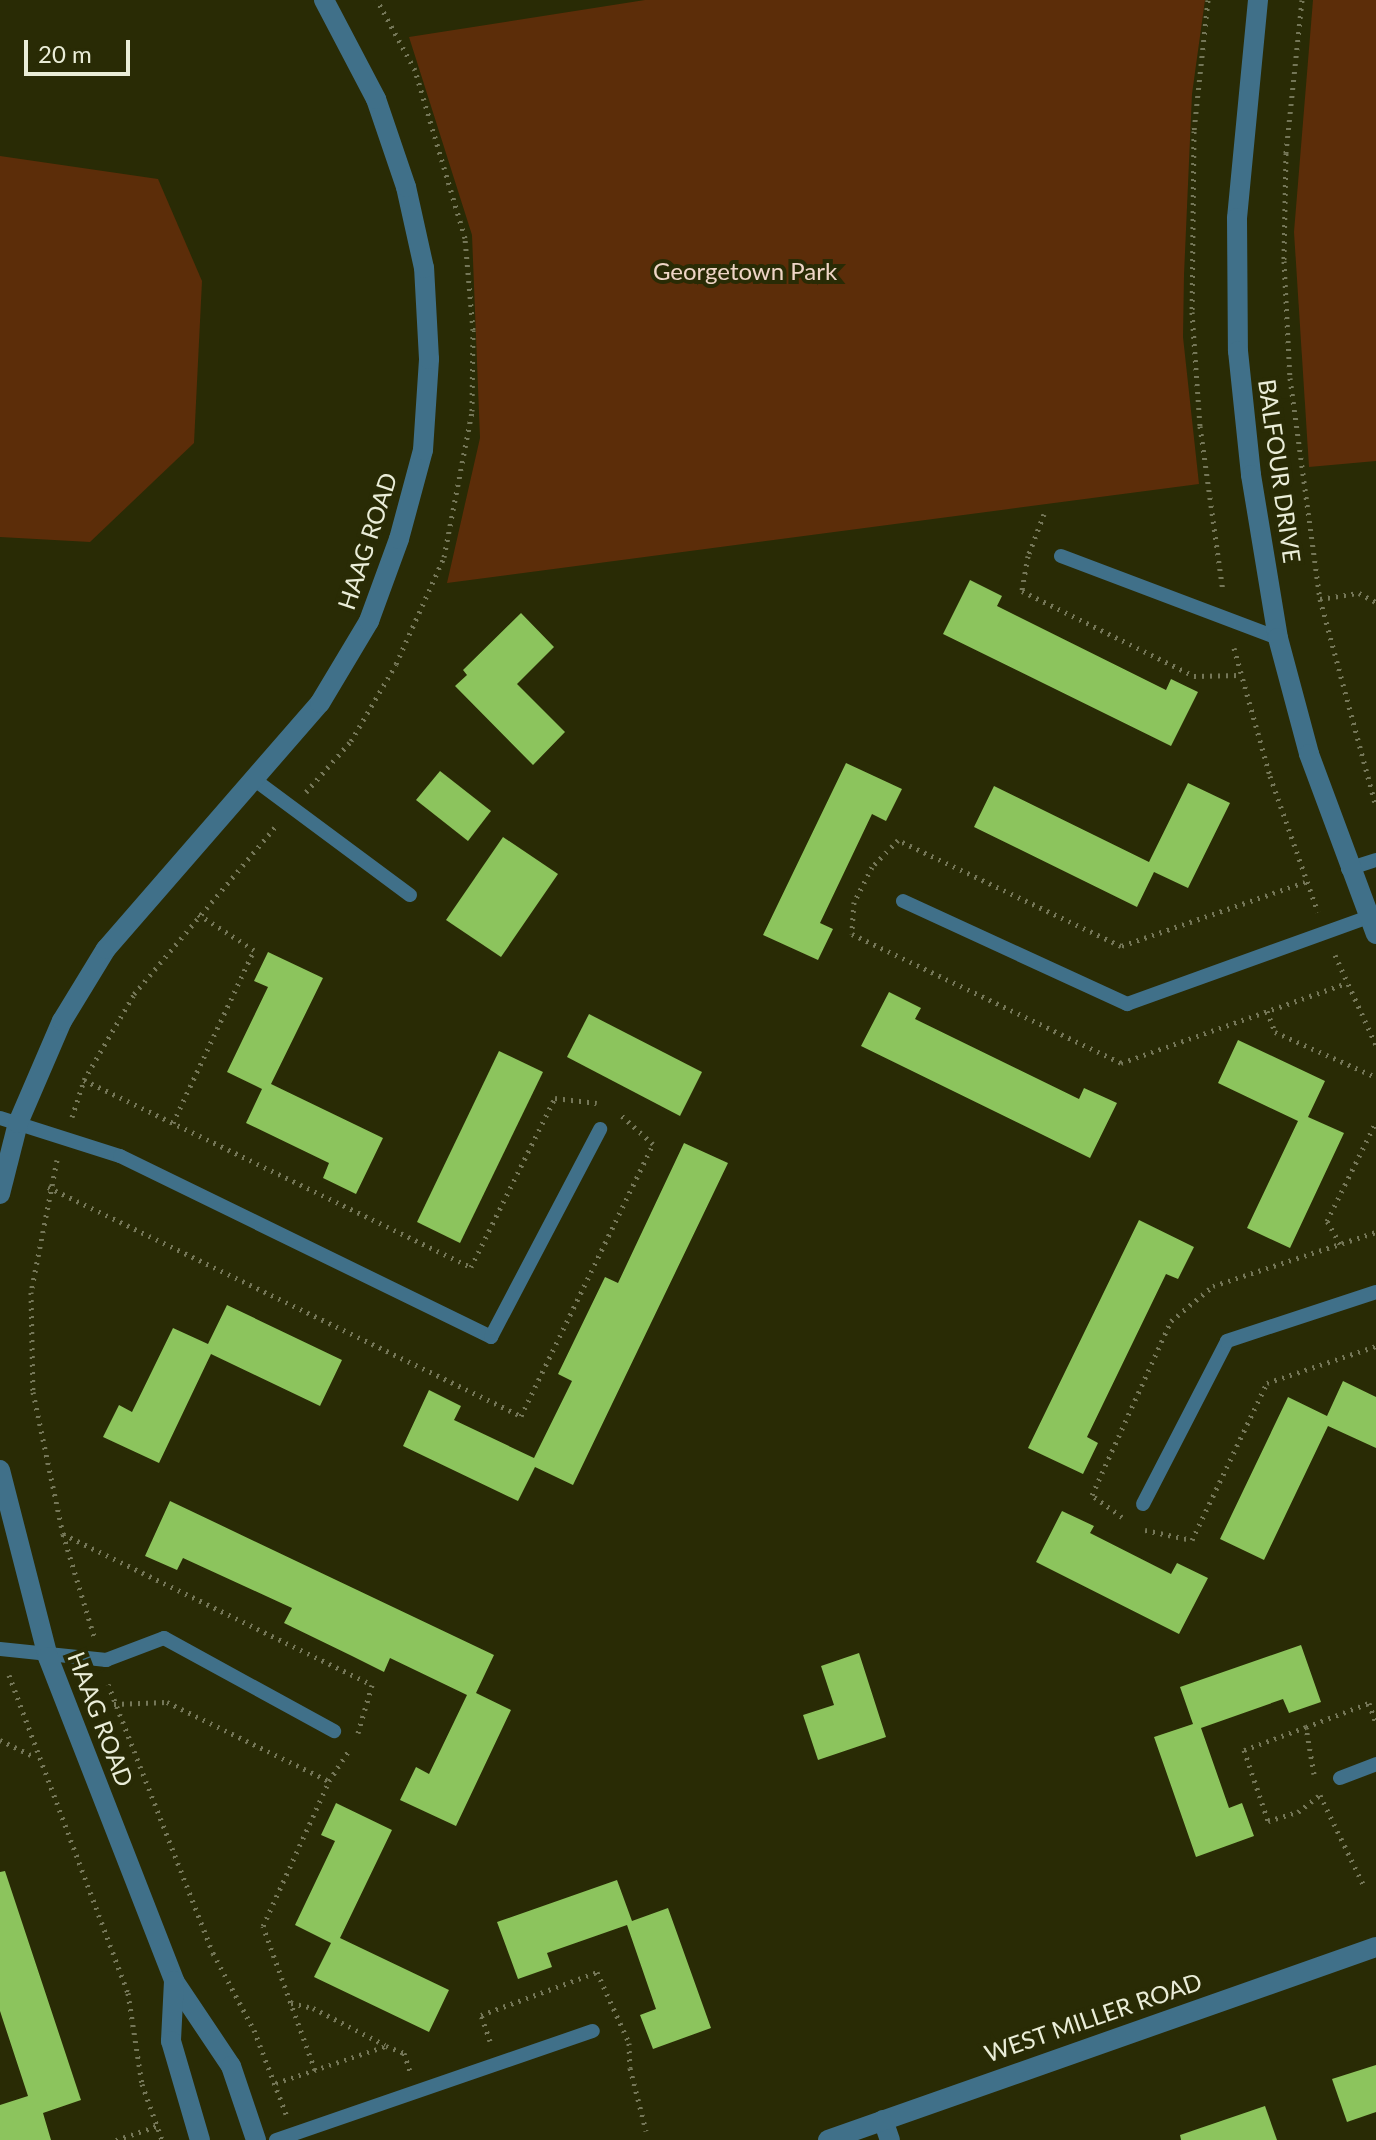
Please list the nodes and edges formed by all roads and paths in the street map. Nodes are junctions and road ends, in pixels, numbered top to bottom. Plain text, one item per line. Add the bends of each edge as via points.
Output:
1 (324, 0) edge
2 (377, 0) edge
3 (1258, 0) edge
4 (1302, 0) edge
5 (1044, 514) dead end
6 (1061, 556) dead end
7 (1320, 599) junction
8 (1376, 602) edge
9 (1278, 638) junction
10 (1240, 675) dead end
11 (255, 780) junction
12 (1376, 806) edge
13 (291, 809) junction
14 (1376, 860) edge
15 (1348, 869) junction
16 (410, 895) dead end
17 (903, 901) dead end
18 (198, 914) junction
19 (1372, 925) edge
20 (1267, 1011) dead end
21 (1376, 1077) edge
22 (84, 1080) junction
23 (604, 1107) dead end
24 (617, 1113) dead end
25 (9, 1120) edge
26 (1376, 1122) edge
27 (173, 1123) junction
28 (600, 1129) dead end
29 (65, 1138) junction
30 (48, 1187) junction
31 (0, 1194) edge
32 (1340, 1244) dead end
33 (1376, 1292) edge
34 (0, 1470) edge
35 (1143, 1504) dead end
36 (2, 1656) edge
37 (48, 1657) junction
38 (101, 1660) junction
39 (1306, 1727) dead end
40 (334, 1731) dead end
41 (0, 1740) edge
42 (36, 1757) junction
43 (1376, 1764) edge
44 (1340, 1778) dead end
45 (329, 1781) dead end
46 (1320, 1795) dead end
47 (1376, 1947) edge
48 (174, 1981) junction
49 (291, 2003) junction
50 (593, 2031) dead end
51 (386, 2046) dead end
52 (315, 2070) dead end
53 (883, 2120) junction
54 (157, 2126) junction
55 (293, 2134) junction
56 (116, 2140) edge
57 (162, 2140) edge
58 (200, 2140) edge
59 (256, 2140) edge
60 (276, 2140) edge
61 (828, 2140) edge
62 (890, 2140) edge

1 - 11 street, HAAG ROAD via 376,99 406,187 424,268 429,359 423,450 369,621 320,703
2 - 13 path via 415,70 465,238 473,330 472,411 444,557 396,664 351,741
3 - 9 street, BALFOUR DRIVE via 1237,218 1238,351 1251,475
4 - 7 path via 1286,153 1284,261 1290,378
5 - 10 path via 1022,591 1194,676
6 - 9 lane
7 - 8 path via 1359,593
7 - 12 path
9 - 15 street, BALFOUR DRIVE
11 - 13 lane
11 - 25 street, HAAG ROAD via 106,949
13 - 16 lane
13 - 18 path
14 - 15 lane
15 - 19 street, BALFOUR DRIVE
17 - 19 lane via 1127,1004
18 - 22 path via 134,994
18 - 27 path via 254,950
20 - 21 path via 1275,1032
22 - 27 path
22 - 29 path
23 - 27 path via 555,1098 471,1267
24 - 30 path via 653,1144 521,1416
25 - 29 lane
25 - 31 street, HAAG ROAD
26 - 32 path via 1327,1221
28 - 29 lane via 491,1337 120,1156
29 - 30 path
30 - 38 path via 31,1292 33,1392 63,1534
33 - 35 lane via 1227,1341
34 - 37 street, HAAG ROAD
36 - 37 lane
36 - 42 path
37 - 38 lane
37 - 48 street, HAAG ROAD
38 - 40 lane via 164,1638
38 - 55 path via 213,1953 254,2030
39 - 46 path via 1244,1750 1268,1821 1298,1812
41 - 42 path
42 - 54 path via 128,1993 142,2084
43 - 44 lane
45 - 49 path via 263,1926
47 - 53 street, WEST MILLER ROAD
48 - 58 street, HAAG ROAD via 171,2041
48 - 59 street, HAAG ROAD via 231,2066
49 - 51 path via 313,2008
49 - 52 path
50 - 55 lane
53 - 61 street, WEST MILLER ROAD
53 - 62 street
54 - 56 path
54 - 57 path
55 - 60 lane

